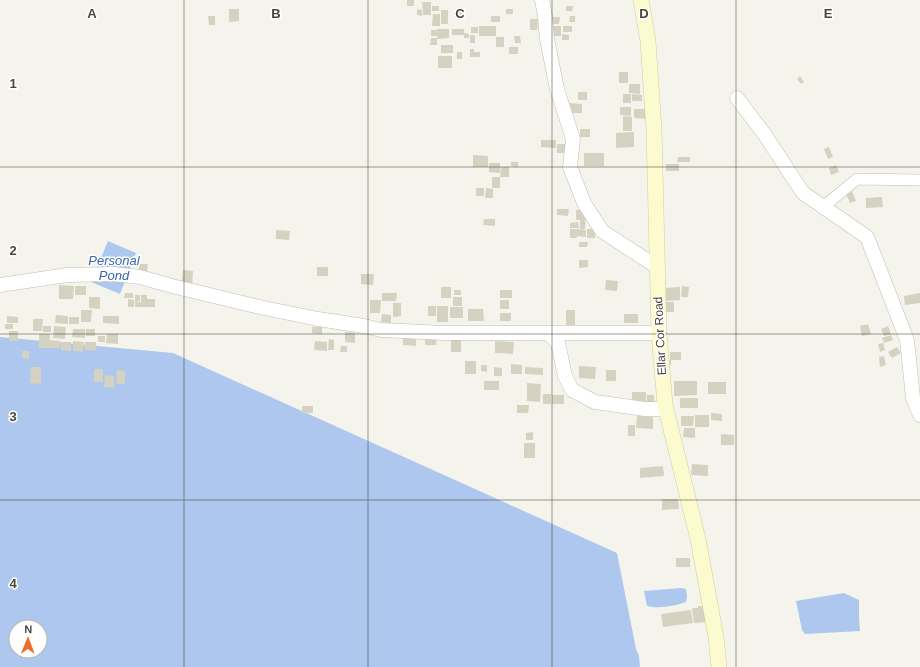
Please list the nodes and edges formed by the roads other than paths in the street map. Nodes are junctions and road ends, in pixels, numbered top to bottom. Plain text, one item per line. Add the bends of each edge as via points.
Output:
1 (542, 0) edge
2 (641, 0) edge
3 (737, 98) dead end
4 (920, 180) edge
5 (823, 207) junction
6 (657, 267) junction
7 (0, 285) edge
8 (548, 332) junction
9 (659, 333) junction
10 (659, 409) dead end
11 (920, 415) edge
12 (719, 667) edge

1 - 6 street via 557,89 573,139 570,167 584,203 602,231
2 - 6 main road, Ellar Cor Road via 648,41 654,130
3 - 5 street via 803,193
4 - 5 street via 857,179
5 - 11 street via 867,237 907,340 913,398
6 - 9 main road, Ellar Cor Road
7 - 8 street via 67,274 114,274 140,277 264,308 381,330 444,333
8 - 9 street
8 - 10 street via 558,343 565,376 572,390 595,402
9 - 12 main road, Ellar Cor Road via 664,405 698,539

